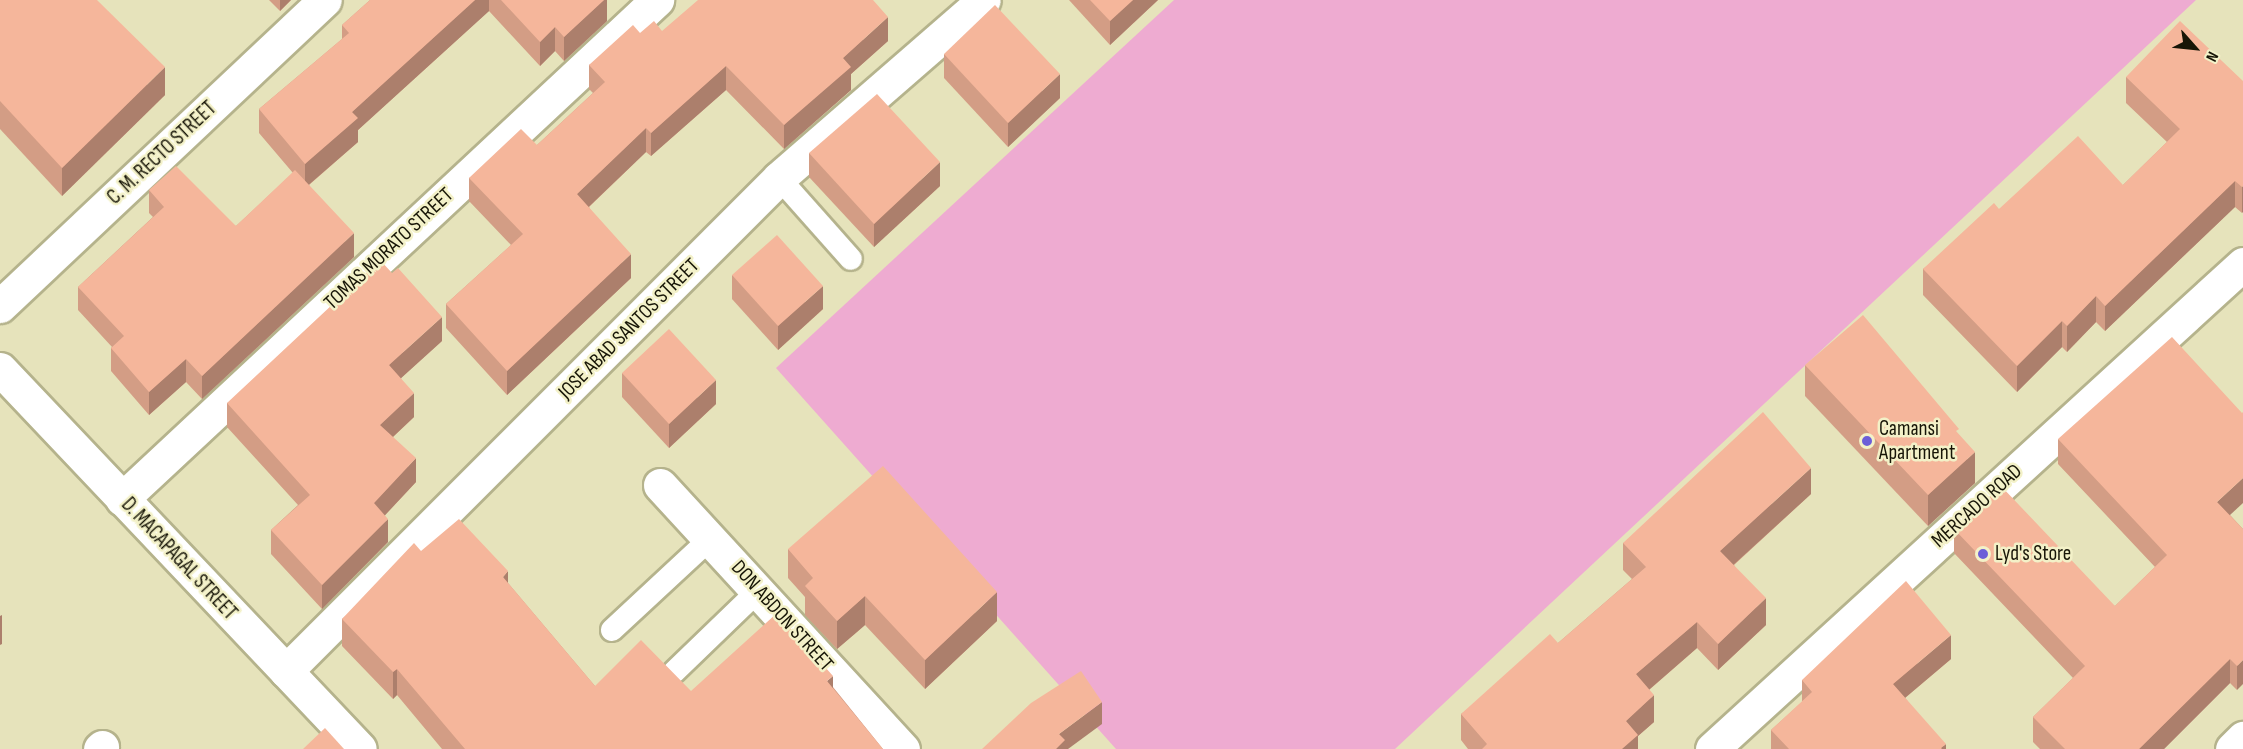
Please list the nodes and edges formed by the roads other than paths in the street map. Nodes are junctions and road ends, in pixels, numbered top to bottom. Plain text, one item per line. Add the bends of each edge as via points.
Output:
1 (325, 0) edge
2 (657, 0) edge
3 (984, 0) edge
4 (779, 178) junction
5 (851, 259) dead end
6 (2243, 264) edge
7 (0, 306) edge
8 (0, 369) edge
9 (660, 485) dead end
10 (122, 499) junction
11 (711, 538) junction
12 (758, 591) junction
13 (612, 630) dead end
14 (286, 671) junction
15 (674, 672) edge
16 (2243, 738) edge
17 (360, 749) edge
18 (903, 749) edge
19 (1712, 749) edge
20 (2232, 749) edge

1 - 7 street, C. M. RECTO STREET
2 - 10 street, TOMAS MORATO STREET
3 - 4 street, JOSE ABAD SANTOS STREET
4 - 5 lane
4 - 14 street, JOSE ABAD SANTOS STREET
6 - 19 street, MERCADO ROAD
8 - 10 street, D. MACAPAGAL STREET
9 - 11 street, DON ABDON STREET
10 - 14 street, D. MACAPAGAL STREET
11 - 12 street, DON ABDON STREET
11 - 13 lane
12 - 15 lane
12 - 18 street, DON ABDON STREET
14 - 17 street, D. MACAPAGAL STREET
16 - 20 street

